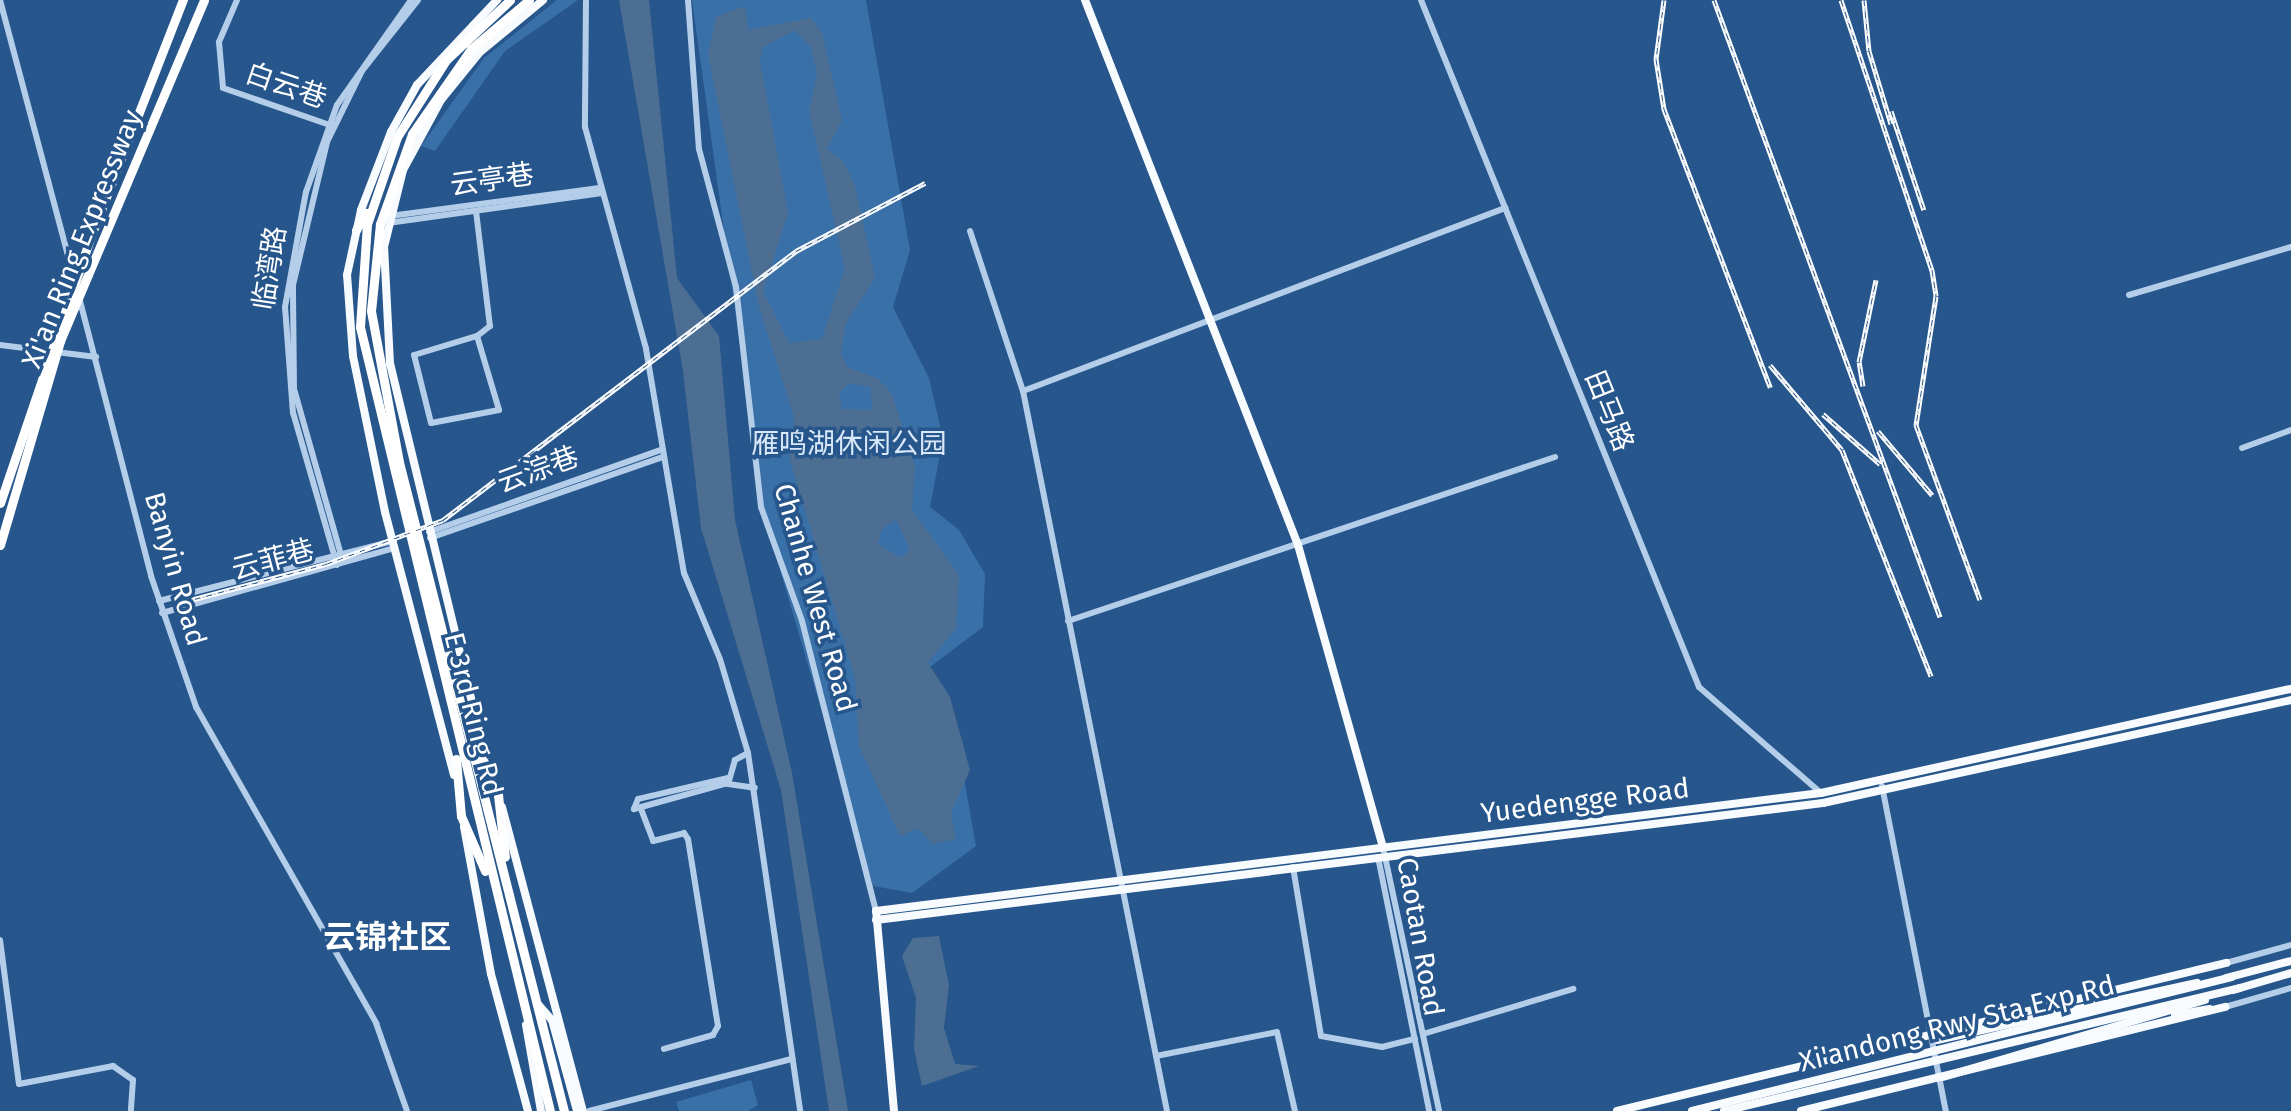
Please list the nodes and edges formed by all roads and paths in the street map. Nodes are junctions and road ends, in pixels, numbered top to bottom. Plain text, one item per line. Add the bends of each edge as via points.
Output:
1 (0, 0) edge
2 (183, 0) edge
3 (204, 0) edge
4 (237, 0) edge
5 (411, 0) edge
6 (418, 0) edge
7 (497, 0) edge
8 (510, 0) edge
9 (529, 0) edge
10 (543, 0) edge
11 (586, 0) edge
12 (688, 0) edge
13 (1085, 0) edge
14 (1421, 0) edge
15 (332, 125) junction
16 (389, 169) junction
17 (602, 190) junction
18 (374, 200) junction
19 (1505, 208) junction
20 (476, 211) junction
21 (389, 222) junction
22 (356, 230) junction
23 (970, 231) dead end
24 (376, 247) junction
25 (2291, 247) edge
26 (2129, 295) dead end
27 (1212, 323) junction
28 (477, 336) junction
29 (0, 345) edge
30 (96, 357) junction
31 (1023, 391) junction
32 (2291, 430) edge
33 (2242, 448) dead end
34 (662, 454) junction
35 (1555, 457) dead end
36 (0, 503) edge
37 (430, 535) junction
38 (394, 544) junction
39 (0, 545) edge
40 (1298, 545) junction
41 (338, 560) junction
42 (159, 601) junction
43 (162, 613) junction
44 (1068, 621) junction
45 (2291, 689) edge
46 (2291, 700) edge
47 (449, 712) junction
48 (463, 714) junction
49 (748, 753) junction
50 (728, 780) junction
51 (755, 788) junction
52 (1882, 788) junction
53 (1821, 793) junction
54 (498, 795) junction
55 (461, 816) junction
56 (1382, 853) junction
57 (1293, 867) junction
58 (1123, 878) junction
59 (1123, 889) junction
60 (496, 895) junction
61 (876, 916) junction
62 (520, 935) junction
63 (0, 940) edge
64 (2291, 945) edge
65 (2291, 961) edge
66 (2226, 963) junction
67 (2291, 973) edge
68 (2232, 977) junction
69 (2175, 986) junction
70 (2240, 988) junction
71 (2291, 988) edge
72 (1573, 989) dead end
73 (537, 1003) junction
74 (2225, 1007) junction
75 (525, 1012) junction
76 (2135, 1023) junction
77 (1423, 1034) junction
78 (1415, 1039) junction
79 (1931, 1040) junction
80 (664, 1049) dead end
81 (1156, 1056) junction
82 (792, 1059) junction
83 (1939, 1079) junction
84 (131, 1111) edge
85 (407, 1111) edge
86 (528, 1111) edge
87 (541, 1111) edge
88 (550, 1111) edge
89 (564, 1111) edge
90 (577, 1111) edge
91 (583, 1111) edge
92 (589, 1111) edge
93 (800, 1111) edge
94 (894, 1111) edge
95 (1167, 1111) edge
96 (1295, 1111) edge
97 (1429, 1111) edge
98 (1439, 1111) edge
99 (1617, 1111) edge
100 (1692, 1111) edge
101 (1724, 1111) edge
102 (1801, 1111) edge
103 (1946, 1111) edge

1 - 30 street, Banyin Road
2 - 36 highway, Xi'an Ring Expressway, bridge via 90,238
3 - 39 highway, Xi'an Ring Expressway, bridge via 60,341
4 - 15 street, 白云巷 via 219,42 223,88
5 - 15 street, 临湾路 via 369,51
6 - 15 street, 临湾路 via 362,71
7 - 16 main road via 417,85
8 - 16 highway via 423,91
9 - 16 highway via 488,31 441,86
10 - 16 main road via 479,53
11 - 17 street via 585,127
12 - 61 street, Chanhe West Road via 699,149 736,287 761,507 802,621
13 - 27 main road
14 - 19 street, 田马路
15 - 41 street, 临湾路 via 308,208 288,338 298,412
16 - 18 highway
16 - 21 main road
16 - 22 main road
16 - 24 highway, E 3rd Ring Rd
17 - 20 street
17 - 21 street, 云亭巷
17 - 34 street via 646,349
18 - 22 highway
18 - 47 highway, E 3rd Ring Rd via 360,327
19 - 27 street
19 - 53 street, 田马路 via 1699,687
20 - 21 street
20 - 28 street via 490,326
21 - 24 highway
21 - 37 main road via 383,311
22 - 38 main road via 347,275 350,333
23 - 31 street
24 - 48 highway, E 3rd Ring Rd via 373,332
25 - 26 street
27 - 31 street
27 - 40 main road
28 - 28 street via 499,410 431,423 414,355
29 - 30 street
30 - 42 street, Banyin Road
31 - 44 street
32 - 33 street
34 - 37 street, 云淙巷
34 - 49 street via 684,573 720,659
35 - 40 street
37 - 54 main road
38 - 41 street, 云菲巷
38 - 55 main road
40 - 44 street
40 - 56 main road
41 - 42 street, 云菲巷
41 - 43 street, 云菲巷
42 - 43 street, Banyin Road
43 - 85 street, Banyin Road via 196,707 376,1023
44 - 58 street
45 - 52 main road, Yuedengge Road
46 - 52 main road, Yuedengge Road
47 - 55 highway
47 - 60 highway, E 3rd Ring Rd
48 - 54 highway
48 - 62 highway, E 3rd Ring Rd
49 - 50 street via 735,760
49 - 51 street
50 - 51 street via 736,790
50 - 80 street via 633,803 641,809 653,841 684,833 688,839 718,1026 713,1035
51 - 82 street
52 - 53 main road, Yuedengge Road
52 - 56 main road, Yuedengge Road
52 - 79 street
53 - 56 main road, Yuedengge Road
54 - 62 highway
54 - 91 main road
55 - 60 highway
55 - 86 main road via 491,974
56 - 57 main road, Yuedengge Road
56 - 58 main road, Yuedengge Road
56 - 77 street, Caotan Road
56 - 78 street, Caotan Road
57 - 59 main road, Yuedengge Road
57 - 78 street via 1321,1036 1382,1047
58 - 59 street
58 - 61 main road, Yuedengge Road
59 - 61 main road, Yuedengge Road
59 - 81 street
60 - 75 highway, E 3rd Ring Rd
61 - 94 main road, Chanhe West Road
62 - 73 highway, E 3rd Ring Rd
63 - 84 street via 19,1084 113,1066 133,1080
64 - 66 street
65 - 68 main road
66 - 69 main road
66 - 79 main road
67 - 70 main road
68 - 69 main road
68 - 100 main road, Xi'andong Rwy Sta Exp Rd, bridge
69 - 79 main road
70 - 76 main road
70 - 101 main road, Xi'andong Rwy Sta Exp Rd, bridge
71 - 74 street
72 - 77 street
73 - 89 highway, E 3rd Ring Rd
73 - 90 main road via 552,1020
74 - 76 main road
74 - 83 main road
75 - 87 main road
75 - 88 highway, E 3rd Ring Rd
76 - 83 main road via 1960,1066
77 - 98 street, Caotan Road
78 - 97 street, Caotan Road
79 - 83 street
79 - 99 main road
81 - 95 street
81 - 96 street via 1277,1032
82 - 92 street
82 - 93 street
83 - 102 main road
83 - 103 street

